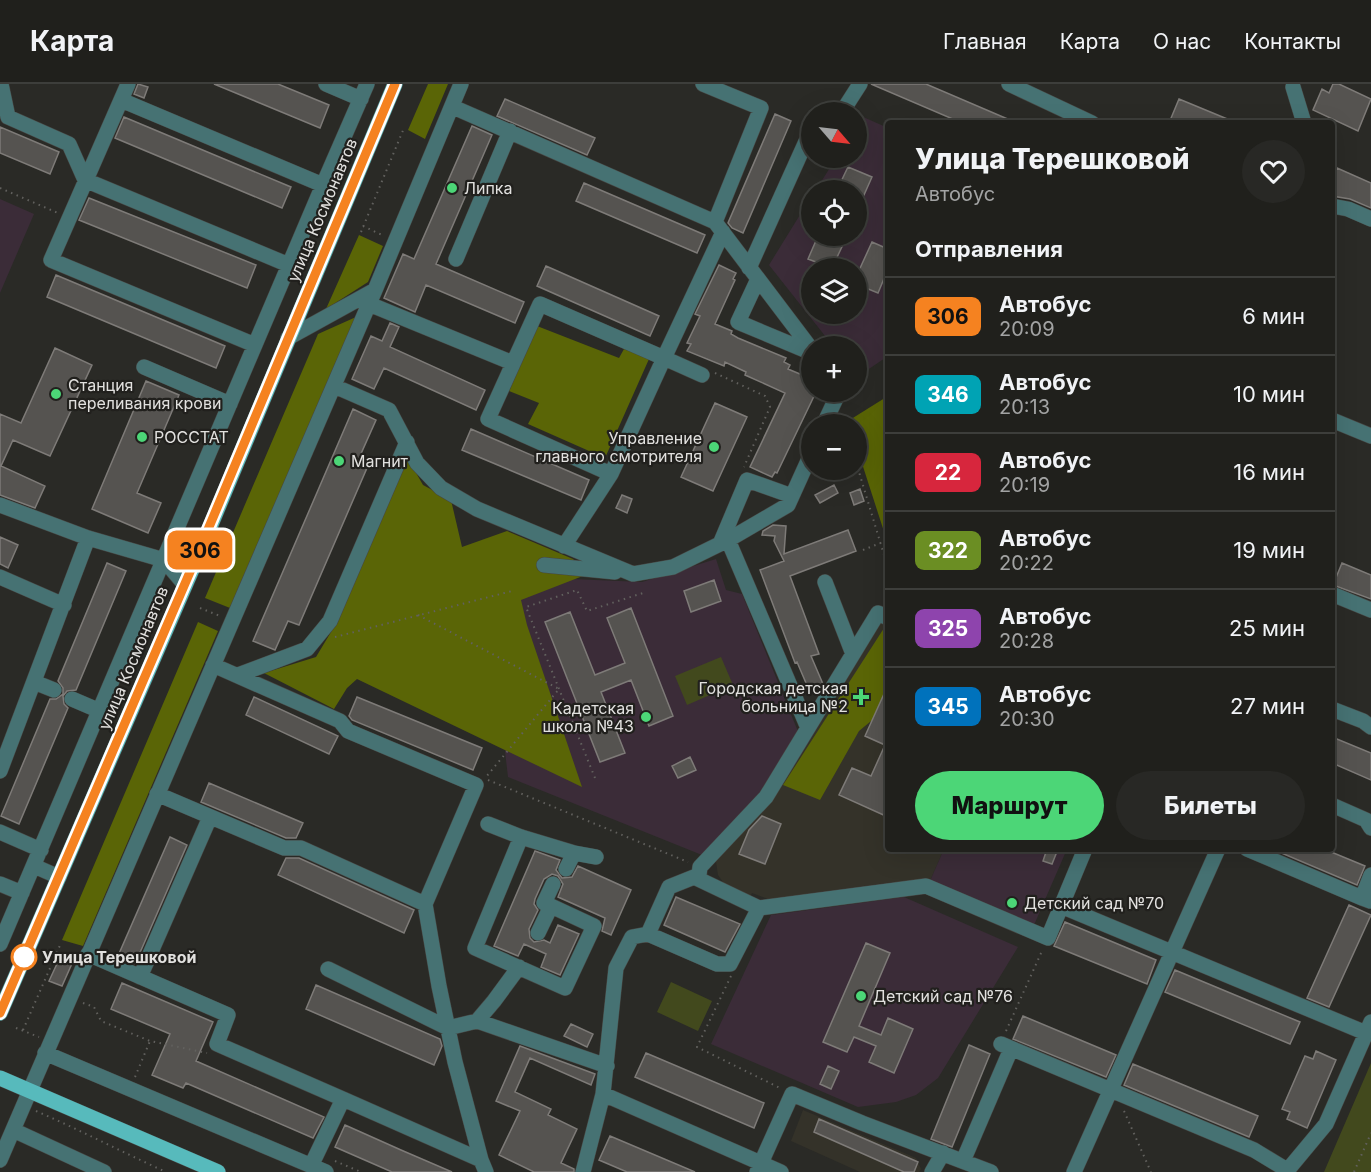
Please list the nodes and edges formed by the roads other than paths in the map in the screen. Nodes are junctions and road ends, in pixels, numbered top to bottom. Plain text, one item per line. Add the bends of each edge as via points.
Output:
1 (1, 84) edge
2 (128, 84) edge
3 (326, 84) edge
4 (368, 84) edge
5 (395, 84) edge
6 (462, 84) edge
7 (703, 84) edge
8 (860, 84) edge
9 (1009, 84) edge
10 (1291, 85) edge
11 (361, 99) junction
12 (121, 100) junction
13 (848, 102) edge
14 (453, 107) junction
15 (1086, 120) edge
16 (1303, 120) edge
17 (510, 131) junction
18 (801, 155) edge
19 (85, 180) junction
20 (322, 185) junction
21 (1335, 207) edge
22 (1371, 219) edge
23 (719, 227) junction
24 (456, 259) dead end
25 (289, 265) junction
26 (754, 273) junction
27 (375, 290) junction
28 (369, 304) junction
29 (801, 337) edge
30 (288, 338) junction
31 (255, 345) junction
32 (801, 348) edge
33 (664, 358) junction
34 (513, 363) junction
35 (144, 367) dead end
36 (706, 373) road end
37 (334, 386) junction
38 (230, 404) junction
39 (1335, 421) edge
40 (1371, 436) edge
41 (407, 442) junction
42 (611, 474) junction
43 (801, 476) edge
44 (792, 496) junction
45 (0, 505) edge
46 (88, 538) junction
47 (724, 542) junction
48 (564, 546) junction
49 (196, 558) junction
50 (165, 560) junction
51 (544, 565) dead end
52 (633, 574) junction
53 (0, 577) edge
54 (825, 582) dead end
55 (185, 585) junction
56 (1335, 595) edge
57 (64, 605) junction
58 (1371, 610) edge
59 (885, 617) edge
60 (854, 654) junction
61 (213, 665) junction
62 (238, 675) junction
63 (34, 682) junction
64 (54, 690) dead end
65 (72, 699) dead end
66 (1335, 710) edge
67 (100, 711) junction
68 (1371, 727) edge
69 (808, 728) junction
70 (0, 771) edge
71 (157, 794) junction
72 (1335, 806) edge
73 (210, 817) junction
74 (488, 824) dead end
75 (1371, 828) edge
76 (0, 832) edge
77 (521, 837) junction
78 (40, 850) junction
79 (1084, 852) edge
80 (1217, 852) edge
81 (1254, 852) edge
82 (574, 853) junction
83 (596, 857) dead end
84 (34, 866) junction
85 (566, 869) dead end
86 (697, 872) junction
87 (1371, 875) edge
88 (59, 876) junction
89 (0, 884) edge
90 (553, 884) dead end
91 (22, 893) junction
92 (1366, 900) edge
93 (425, 904) junction
94 (551, 906) junction
95 (1061, 906) junction
96 (759, 908) junction
97 (538, 933) dead end
98 (648, 934) junction
99 (0, 945) edge
100 (1172, 952) junction
101 (88, 954) junction
102 (717, 964) junction
103 (519, 967) junction
104 (328, 969) dead end
105 (732, 974) road end
106 (140, 978) junction
107 (0, 1013) edge
108 (477, 1021) junction
109 (448, 1028) junction
110 (1369, 1028) edge
111 (45, 1053) junction
112 (607, 1066) junction
113 (0, 1078) edge
114 (29, 1091) junction
115 (1113, 1091) junction
116 (603, 1094) junction
117 (343, 1099) junction
118 (13, 1130) junction
119 (943, 1153) junction
120 (0, 1160) edge
121 (963, 1161) junction
122 (311, 1166) junction
123 (483, 1166) edge
124 (759, 1167) edge
125 (1286, 1171) edge
126 (104, 1172) edge
127 (218, 1172) edge
128 (326, 1172) edge
129 (583, 1172) edge
130 (782, 1172) edge
131 (932, 1172) edge
132 (991, 1172) edge
133 (1074, 1172) edge

1 - 19 lane via 8,117 69,144
2 - 12 lane
3 - 11 lane
4 - 11 lane
5 - 30 main road, улица Космонавтов
6 - 14 lane
7 - 23 lane via 760,108
8 - 13 lane
9 - 15 lane
10 - 16 lane
11 - 20 lane
12 - 19 lane
12 - 20 lane
14 - 17 lane
14 - 27 lane
17 - 23 lane
17 - 24 lane
18 - 26 lane
19 - 25 lane
19 - 31 lane via 51,260
20 - 25 lane
21 - 22 lane
23 - 26 lane
23 - 33 lane
25 - 31 lane
26 - 29 lane
26 - 32 lane via 738,322
27 - 28 lane
27 - 30 lane
28 - 34 lane
28 - 37 lane
30 - 49 main road, улица Космонавтов
31 - 38 lane
33 - 34 lane via 540,304
33 - 36 lane
33 - 42 lane
34 - 42 lane via 488,419
35 - 38 lane
37 - 41 lane via 389,410
37 - 61 lane
38 - 50 lane
39 - 40 lane
41 - 48 lane via 417,463 441,488 477,509
41 - 62 lane via 330,621 307,649
42 - 48 lane
43 - 44 lane
44 - 47 lane via 788,505
44 - 47 lane via 747,480
45 - 46 lane
46 - 50 lane
46 - 57 lane
47 - 52 lane via 673,567
47 - 69 lane
48 - 52 lane
49 - 50 lane
49 - 55 main road, улица Космонавтов
50 - 55 lane
50 - 67 lane
51 - 52 lane
53 - 57 lane
54 - 60 lane
55 - 88 main road, улица Космонавтов
56 - 58 lane
57 - 63 lane
59 - 60 lane via 878,614
60 - 69 lane
61 - 62 lane
61 - 71 lane
62 - 93 lane via 340,721 348,731 476,785
63 - 64 lane
63 - 70 lane
65 - 67 lane
66 - 68 lane
67 - 78 lane
69 - 86 lane via 766,797
71 - 73 lane
71 - 101 lane
72 - 75 lane via 1366,820
73 - 93 lane via 284,848 301,848
73 - 106 lane
74 - 77 lane
76 - 78 lane
77 - 82 lane
77 - 103 lane via 475,948
78 - 84 lane
79 - 95 lane
80 - 100 lane
81 - 92 lane
82 - 83 lane
82 - 85 lane
84 - 88 lane
84 - 91 lane
86 - 96 lane
86 - 98 lane via 669,887
87 - 92 lane
88 - 107 main road, улица Космонавтов
89 - 91 lane
90 - 94 lane via 544,903
91 - 99 lane
93 - 109 lane
94 - 97 lane
94 - 103 lane via 594,926 565,988
95 - 96 lane via 1048,938 926,886
95 - 100 lane
96 - 102 lane via 730,964
98 - 102 lane
98 - 112 lane via 632,937 616,968
100 - 110 lane
100 - 115 lane
101 - 106 lane
101 - 111 lane
102 - 105 lane
103 - 108 lane
104 - 109 lane
106 - 117 lane via 228,1015 217,1044
108 - 109 lane
108 - 112 lane
109 - 123 lane
110 - 125 lane via 1326,1124
111 - 114 lane
111 - 122 lane
112 - 116 lane
113 - 114 main road
114 - 118 lane
114 - 127 main road
115 - 121 lane via 1006,1047
115 - 125 lane via 1254,1150
115 - 133 lane
116 - 124 lane
116 - 129 lane
117 - 122 lane
117 - 123 lane
118 - 120 lane
118 - 126 lane
119 - 121 lane
119 - 124 lane via 792,1094
119 - 131 lane
121 - 132 lane
122 - 128 lane
124 - 130 lane

